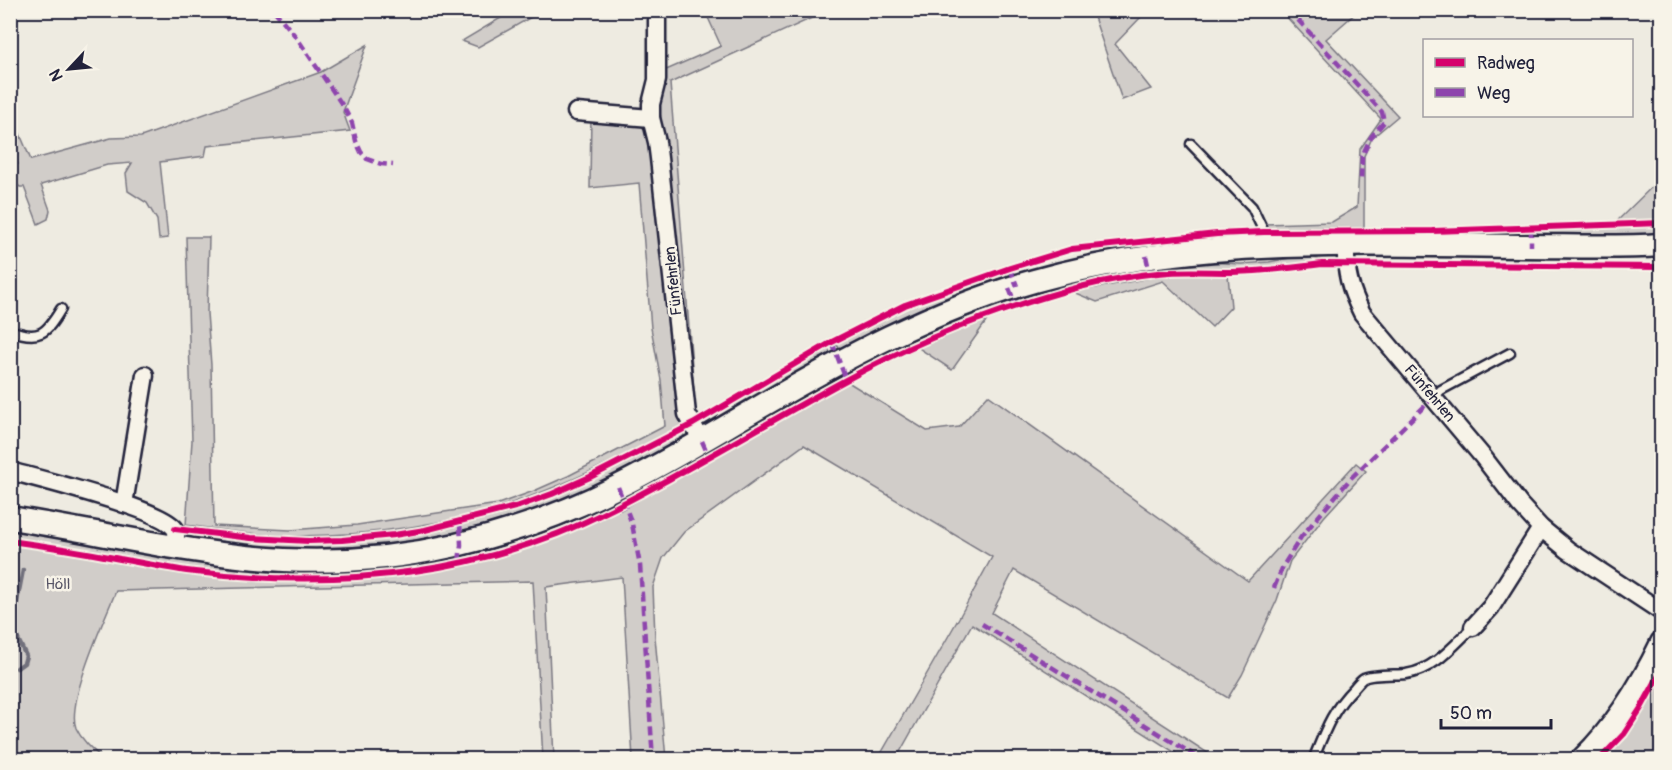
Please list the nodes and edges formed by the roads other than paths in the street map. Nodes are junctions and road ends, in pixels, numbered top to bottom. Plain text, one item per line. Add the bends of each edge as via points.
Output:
1 (657, 10) edge
2 (576, 112) dead end
3 (651, 118) junction
4 (1191, 144) dead end
5 (1346, 245) junction
6 (1662, 245) edge
7 (1266, 246) junction
8 (61, 309) dead end
9 (10, 330) edge
10 (1510, 353) dead end
11 (145, 375) dead end
12 (1434, 397) junction
13 (702, 441) junction
14 (10, 471) edge
15 (124, 504) junction
16 (10, 518) edge
17 (1541, 528) junction
18 (174, 547) junction
19 (1662, 612) edge
20 (1473, 627) joint
21 (1662, 643) edge
22 (1313, 759) edge
23 (1582, 759) edge

1 - 3 street, Fünfehrlen via 657,80
2 - 3 street
3 - 13 street, Fünfehrlen via 659,158 687,414
4 - 7 lane via 1252,207
5 - 6 main road
5 - 7 main road
5 - 12 street, Fünfehrlen via 1348,280 1362,313
7 - 13 main road via 1146,256 1009,288 893,335
8 - 9 lane via 40,334 27,337
10 - 12 lane
11 - 15 street
12 - 17 street, Fünfehrlen
13 - 18 main road via 582,504 461,545 324,561 243,557
14 - 15 street
15 - 18 street via 165,520 175,529
16 - 18 main road
17 - 19 street, Fünfehrlen
17 - 20 street via 1491,607
20 - 22 lane via 1426,667 1364,678 1335,710
21 - 23 main road via 1619,718

